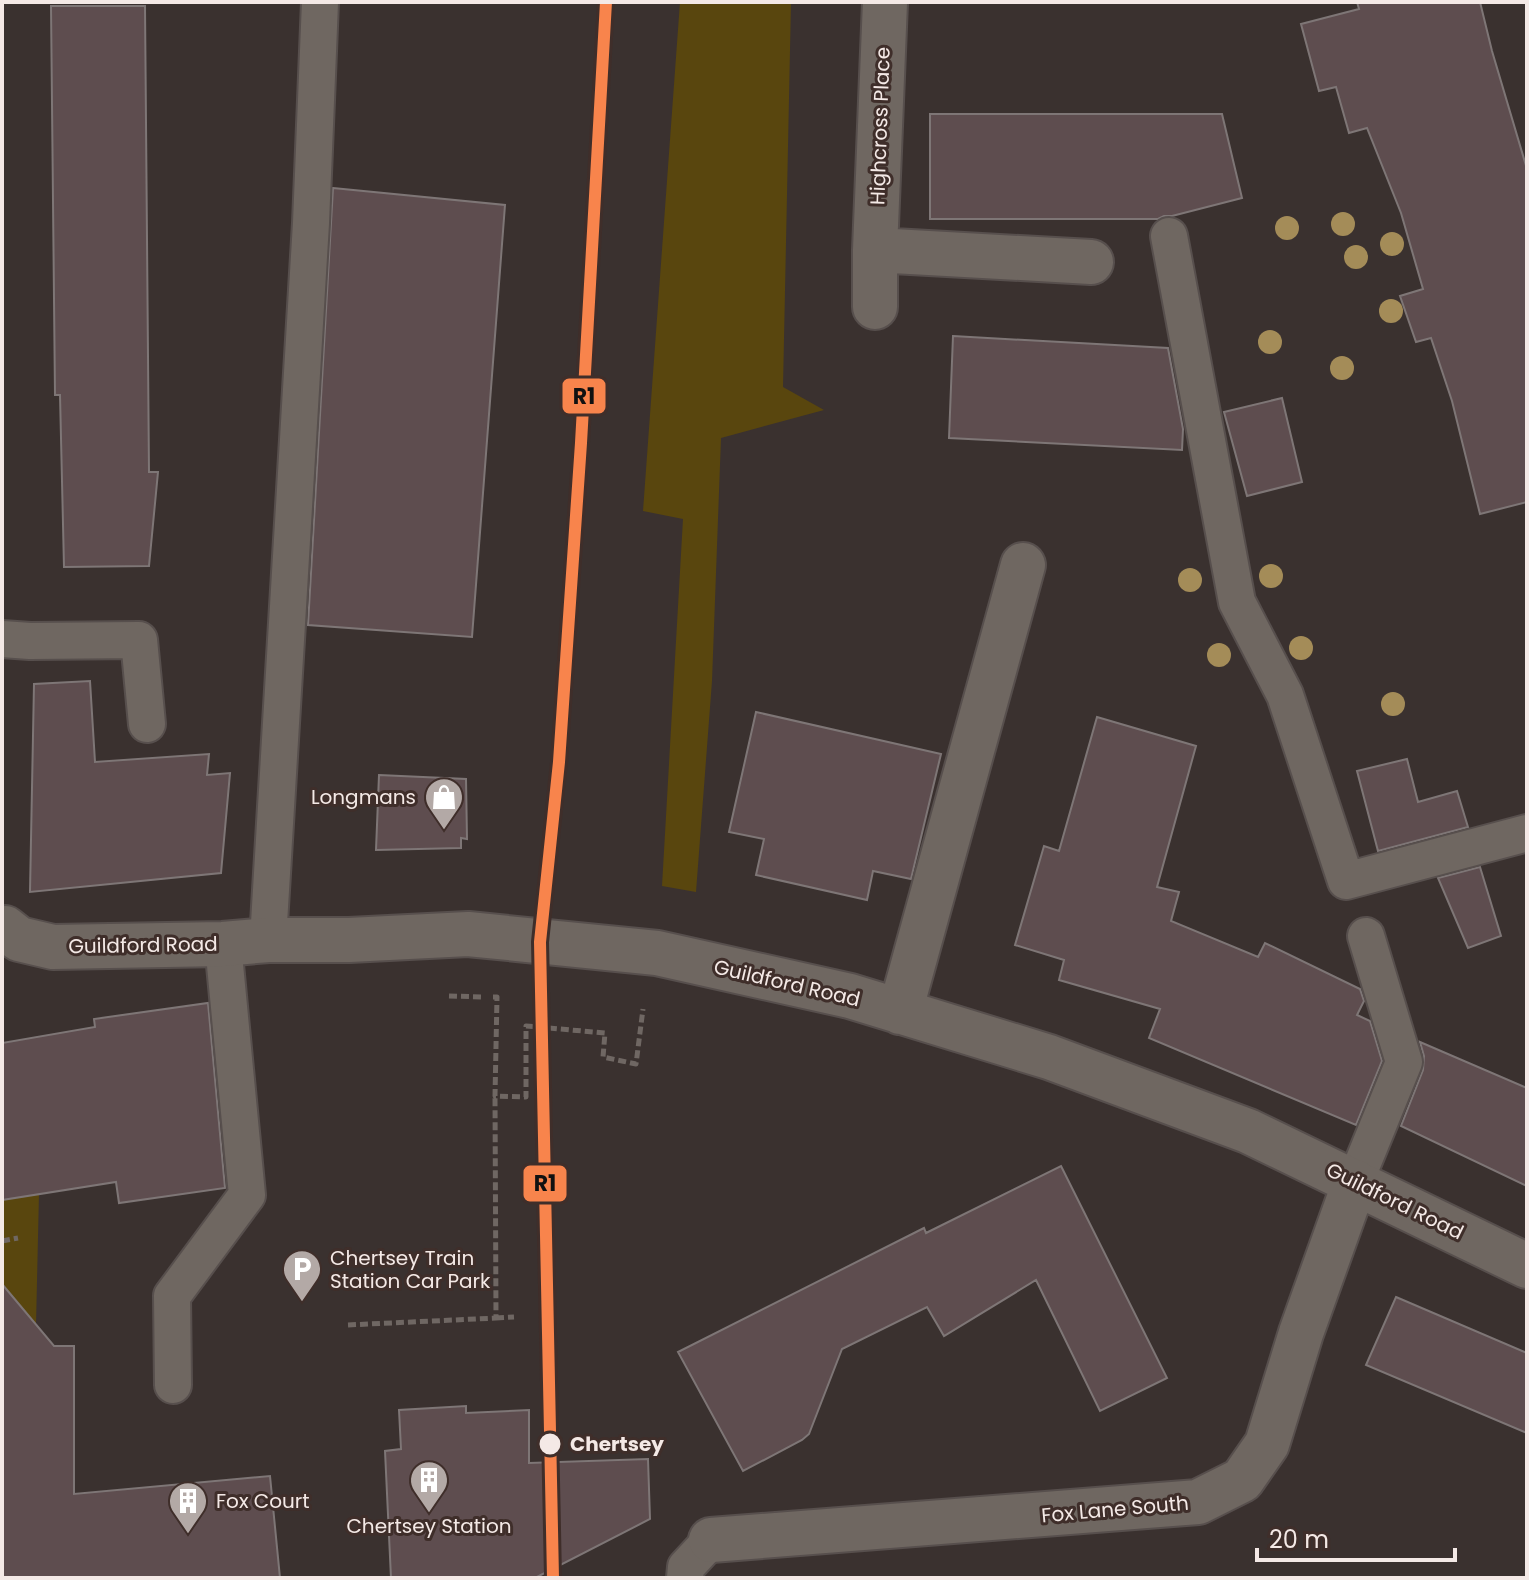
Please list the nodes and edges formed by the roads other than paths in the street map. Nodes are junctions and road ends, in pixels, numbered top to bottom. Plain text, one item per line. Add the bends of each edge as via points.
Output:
1 (320, 2) edge
2 (885, 2) edge
3 (1169, 236) dead end
4 (875, 250) junction
5 (1091, 262) dead end
6 (875, 307) dead end
7 (1023, 565) dead end
8 (2, 639) edge
9 (147, 724) dead end
10 (1527, 833) edge
11 (3, 926) edge
12 (1366, 936) dead end
13 (268, 940) junction
14 (223, 944) junction
15 (900, 1012) junction
16 (1355, 1182) junction
17 (1527, 1266) edge
18 (173, 1385) dead end
19 (711, 1540) joint
20 (685, 1578) edge

1 - 13 lane
2 - 4 street, Highcross Place
3 - 10 lane via 1237,602 1285,695 1346,881
4 - 5 street
4 - 6 street, Highcross Place
7 - 15 street
8 - 9 lane via 139,640
11 - 14 street, Guildford Road via 19,939 53,947
12 - 16 lane via 1404,1062
13 - 14 street, Guildford Road
13 - 15 street, Guildford Road via 468,934 657,953
14 - 18 lane via 247,1195 172,1296
15 - 16 street, Guildford Road via 1049,1057 1248,1131
16 - 17 street, Guildford Road
16 - 19 street, Fox Lane South via 1267,1444 1242,1480 1198,1502
19 - 20 lane via 686,1567

